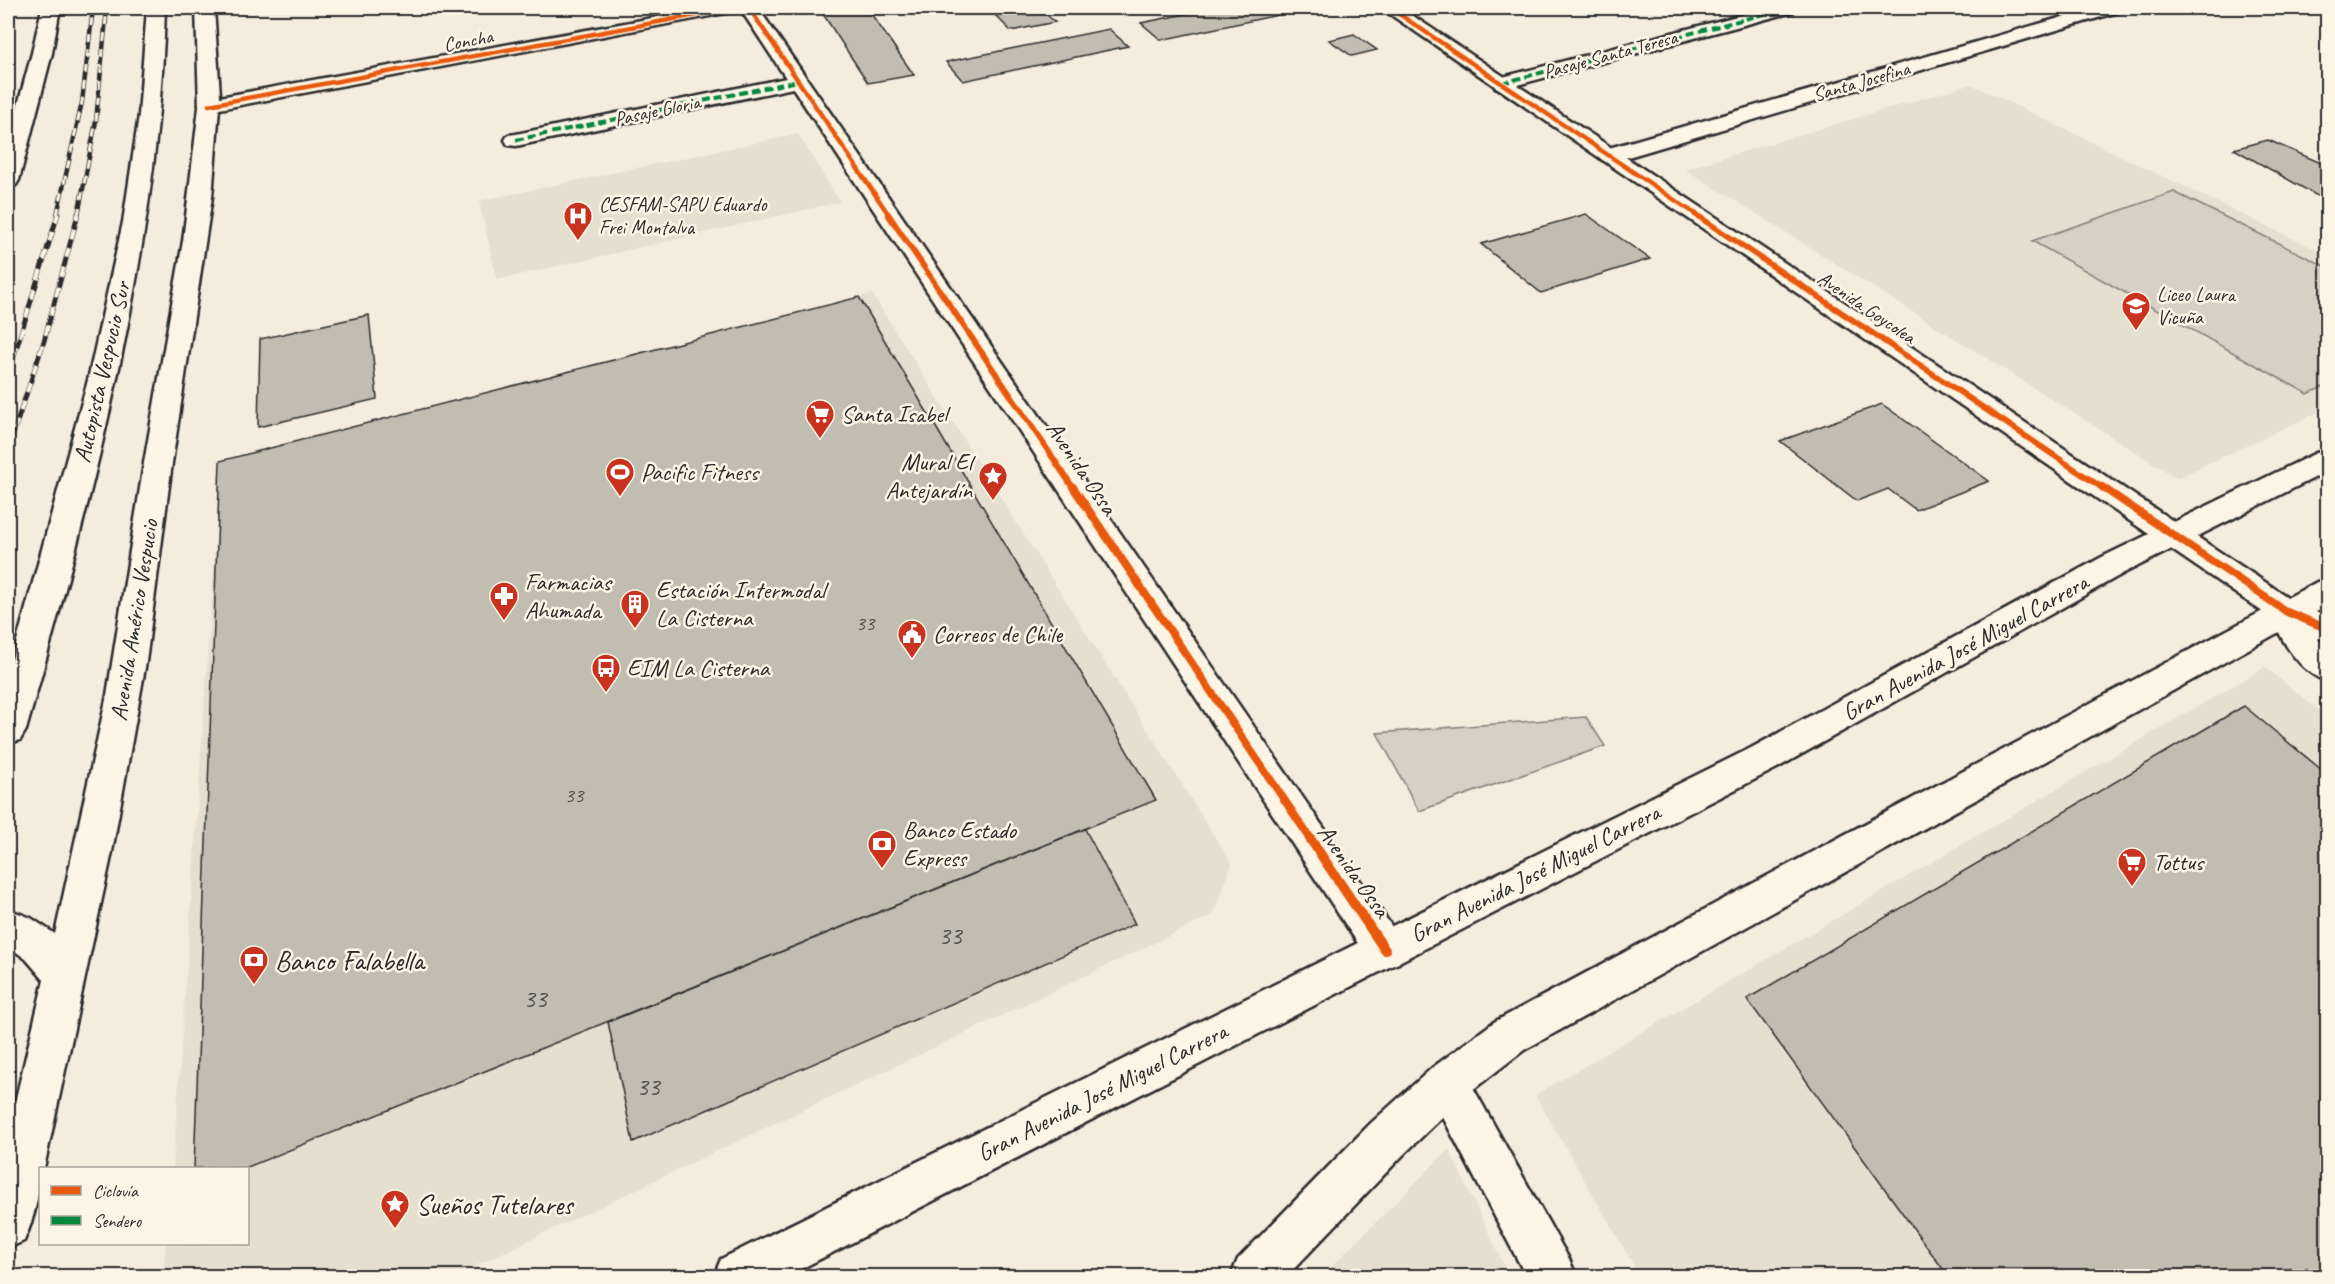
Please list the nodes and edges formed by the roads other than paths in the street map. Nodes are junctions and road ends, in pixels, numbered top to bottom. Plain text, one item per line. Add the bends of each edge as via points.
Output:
1 (51, 8) edge
2 (156, 8) edge
3 (205, 8) edge
4 (734, 8) edge
5 (748, 8) edge
6 (1390, 8) edge
7 (1787, 8) edge
8 (2112, 8) edge
9 (798, 81) junction
10 (1502, 83) junction
11 (209, 105) junction
12 (516, 140) dead end
13 (1610, 155) junction
14 (8, 180) edge
15 (2328, 459) edge
16 (2173, 534) junction
17 (2328, 590) edge
18 (2287, 612) junction
19 (2328, 629) edge
20 (2328, 669) edge
21 (8, 730) edge
22 (8, 926) edge
23 (1385, 950) junction
24 (65, 977) junction
25 (1447, 1083) junction
26 (8, 1225) edge
27 (738, 1276) edge
28 (1255, 1276) edge
29 (1552, 1276) edge

1 - 14 main road
2 - 21 main road, Autopista Vespucio Sur via 150,120 118,310 66,522
3 - 11 main road, Avenida Américo Vespucio
4 - 11 main road, Concha
5 - 9 main road, Avenida Ossa
6 - 10 main road, Avenida Goycolea
7 - 10 main road, Pasaje Santa Teresa
8 - 13 main road, Santa Josefina
9 - 12 main road, Pasaje Gloria
9 - 23 main road, Avenida Ossa
10 - 13 main road, Avenida Goycolea
11 - 24 main road, Avenida Américo Vespucio via 185,310 118,728
13 - 16 main road, Avenida Goycolea
15 - 16 main road, Gran Avenida José Miguel Carrera
16 - 18 main road, Avenida Goycolea
16 - 23 main road, Gran Avenida José Miguel Carrera via 1764,758
17 - 18 main road
18 - 19 main road, Avenida Goycolea
18 - 20 main road via 2301,643
18 - 25 main road via 1509,1036
22 - 24 main road via 36,942
23 - 27 main road, Gran Avenida José Miguel Carrera
24 - 26 main road, Avenida Américo Vespucio
25 - 28 main road via 1386,1140
25 - 29 main road

